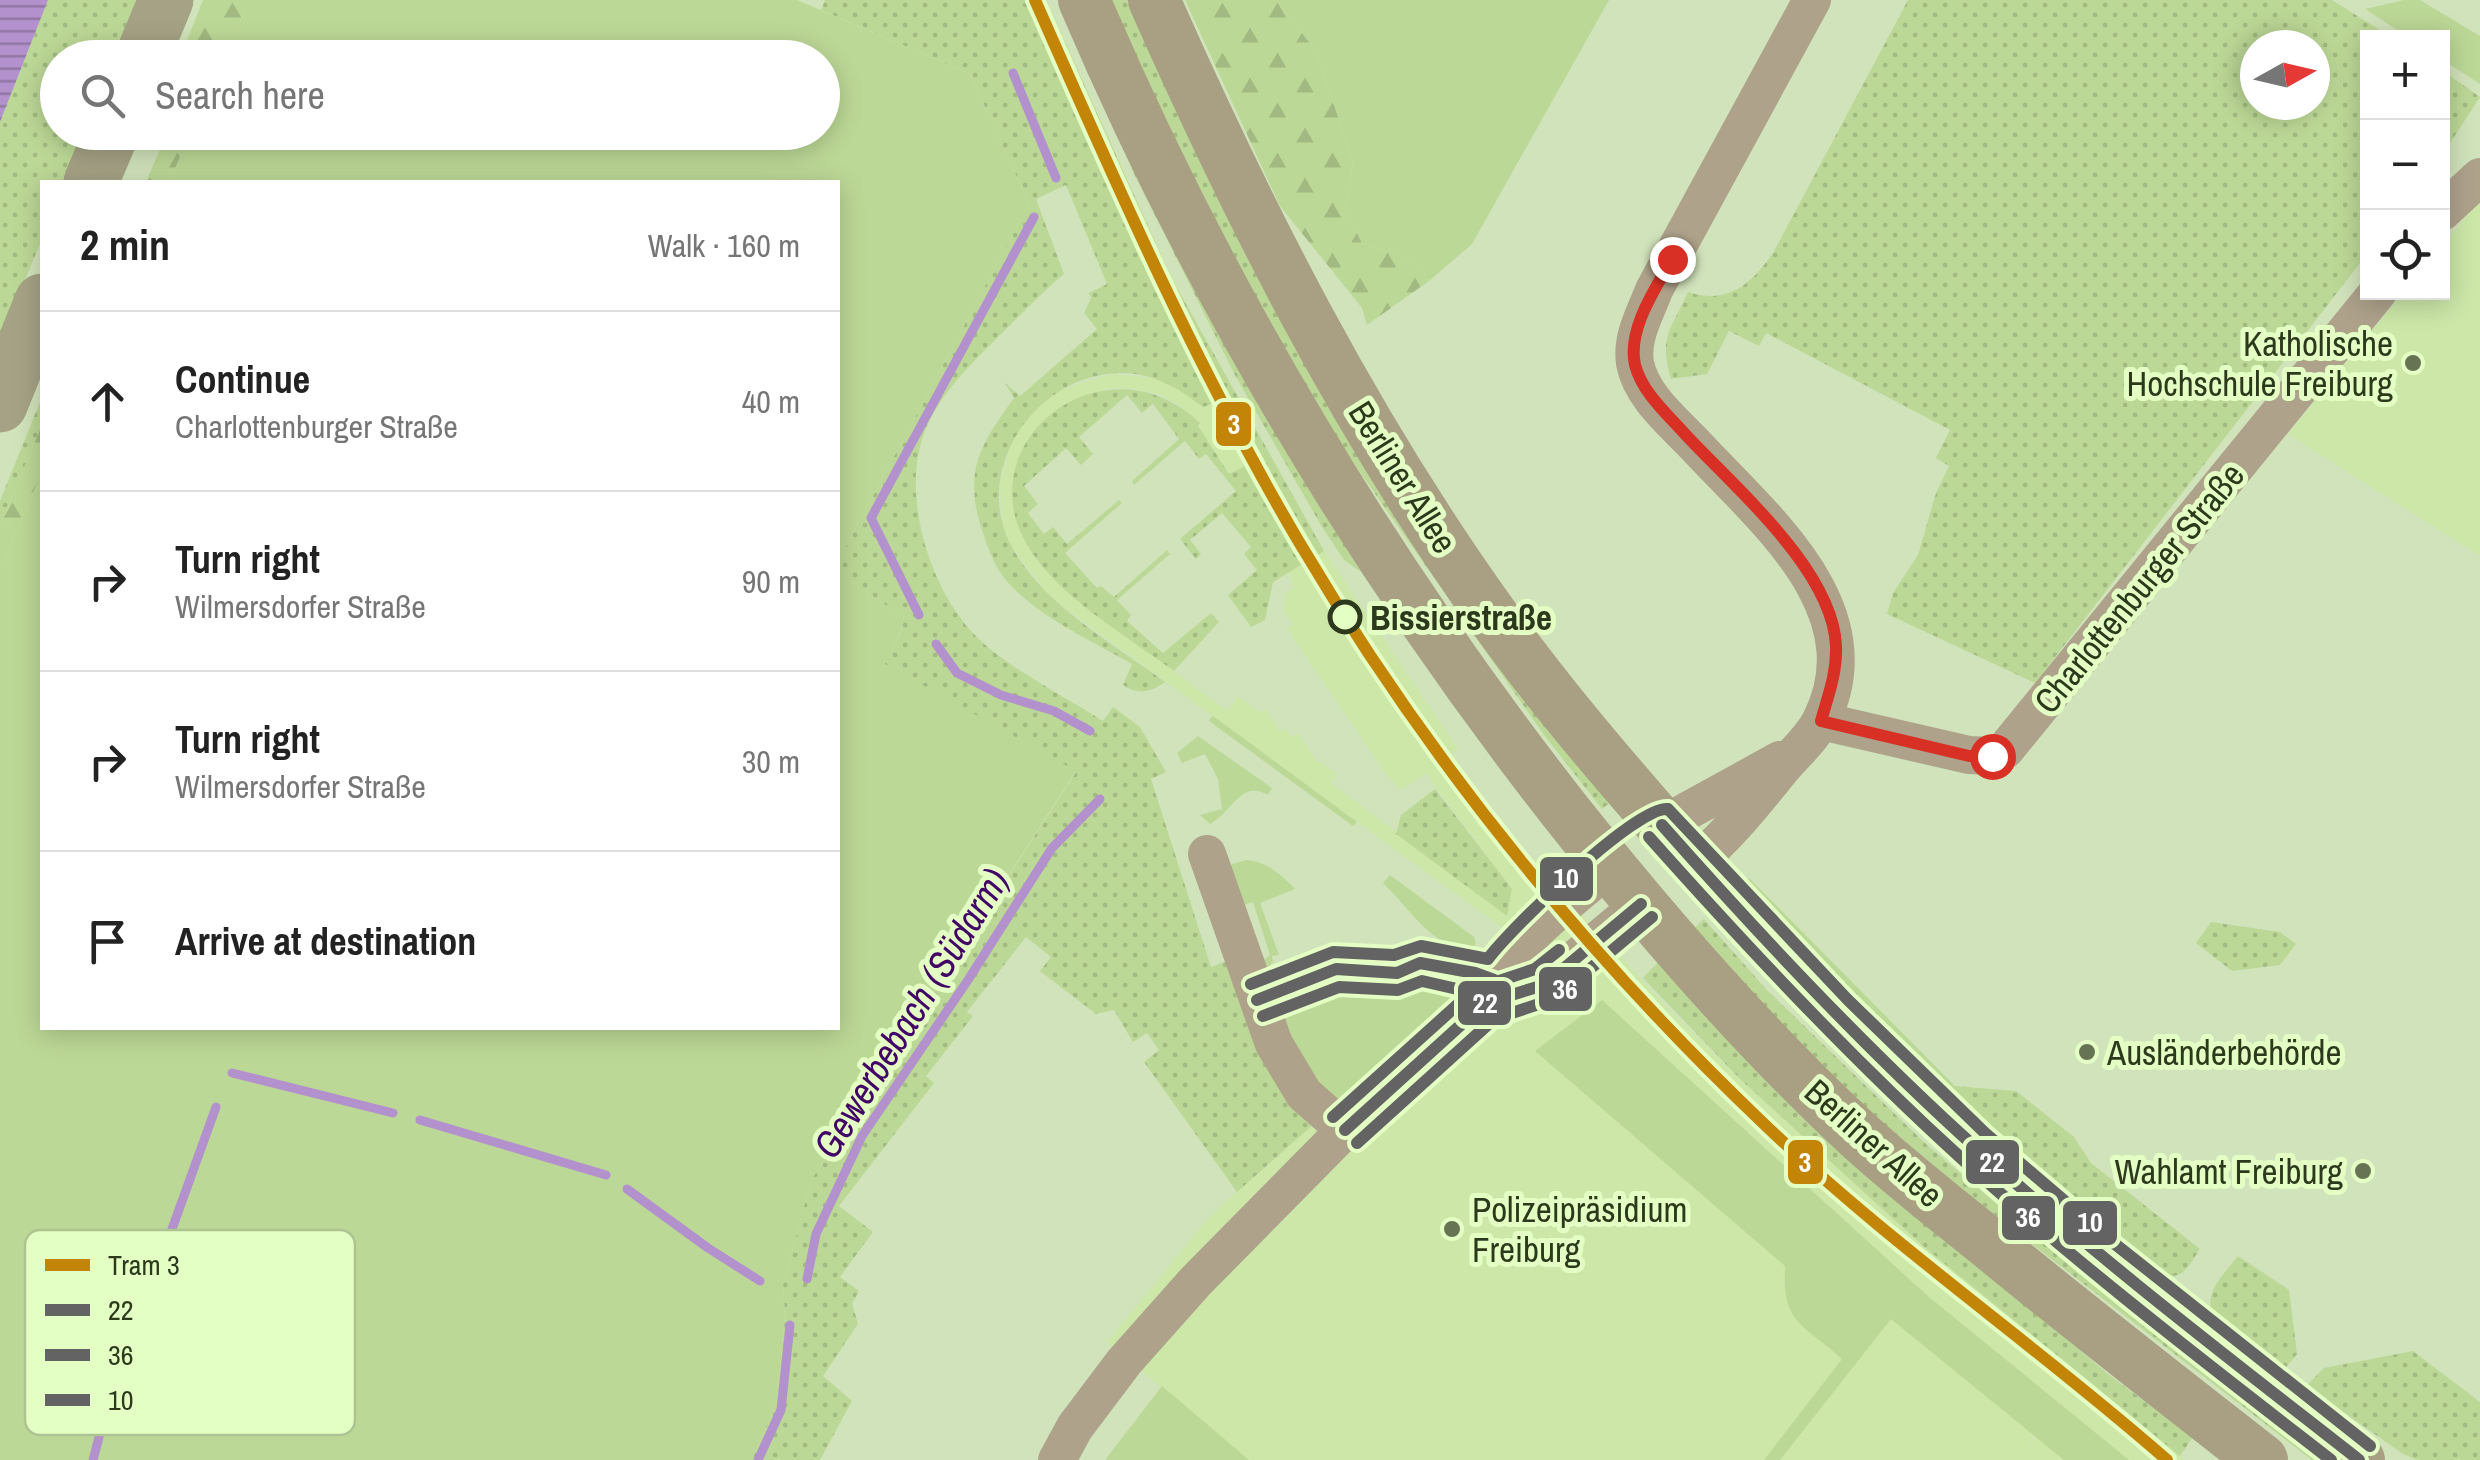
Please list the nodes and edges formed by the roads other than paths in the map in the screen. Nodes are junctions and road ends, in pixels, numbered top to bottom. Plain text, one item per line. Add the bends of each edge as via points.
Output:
1 (166, 0) edge
2 (1084, 0) edge
3 (1154, 0) edge
4 (1812, 0) edge
5 (149, 40) edge
6 (104, 150) edge
7 (2480, 177) edge
8 (92, 180) edge
9 (2444, 210) edge
10 (2371, 300) edge
11 (40, 306) edge
12 (0, 405) edge
13 (1821, 721) junction
14 (1679, 844) junction
15 (1208, 854) dead end
16 (1626, 885) junction
17 (1345, 1130) junction
18 (1056, 1460) edge
19 (2262, 1460) edge
20 (2359, 1460) edge

1 - 5 highway
2 - 16 main road, Berliner Allee via 1221,288 1312,448 1441,646
3 - 14 main road, Berliner Allee via 1262,232 1400,479 1493,616
4 - 13 street via 1654,290 1635,337 1636,365 1651,398 1815,581 1836,643
6 - 8 highway
7 - 9 street
10 - 13 street, Charlottenburger Straße via 2005,750 1969,756
11 - 12 highway
13 - 14 street via 1795,752
14 - 16 main road
14 - 20 main road, Berliner Allee via 1818,996 1971,1142
15 - 17 street via 1274,1044 1304,1094
16 - 17 street via 1544,985 1486,1003
16 - 19 main road, Berliner Allee via 1852,1129
17 - 18 street via 1124,1362

